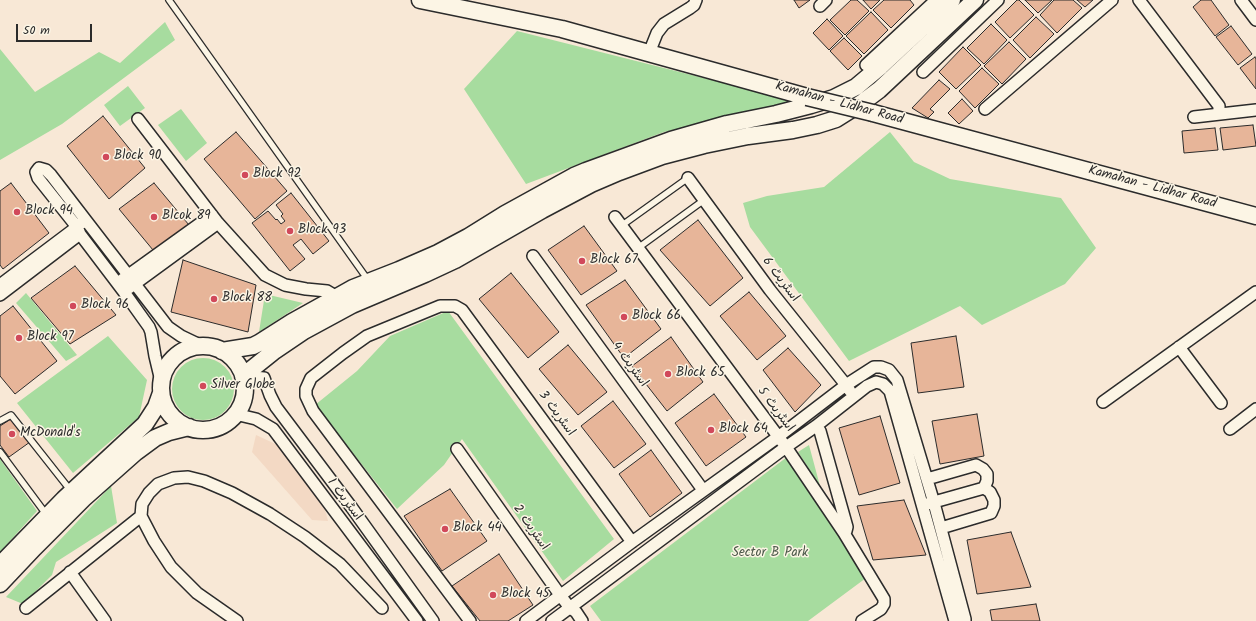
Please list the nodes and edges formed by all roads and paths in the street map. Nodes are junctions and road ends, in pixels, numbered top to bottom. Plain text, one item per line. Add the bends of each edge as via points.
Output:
1 (169, 0) edge
2 (420, 0) edge
3 (696, 0) edge
4 (936, 0) edge
5 (952, 0) edge
6 (975, 0) edge
7 (998, 0) edge
8 (1112, 0) edge
9 (1139, 0) edge
10 (1240, 0) edge
11 (1256, 20) edge
12 (649, 53) junction
13 (866, 64) dead end
14 (923, 72) dead end
15 (985, 109) dead end
16 (1256, 110) edge
17 (1219, 114) junction
18 (1194, 117) dead end
19 (138, 119) dead end
20 (688, 178) joint
21 (704, 200) junction
22 (538, 204) junction
23 (1256, 216) edge
24 (215, 219) junction
25 (618, 221) joint
26 (91, 226) junction
27 (79, 231) junction
28 (638, 248) junction
29 (533, 256) dead end
30 (131, 280) junction
31 (370, 282) junction
32 (117, 283) junction
33 (6, 284) edge
34 (124, 292) junction
35 (1256, 292) edge
36 (0, 295) edge
37 (337, 297) junction
38 (202, 346) junction
39 (1179, 347) junction
40 (222, 351) junction
41 (885, 368) junction
42 (243, 376) junction
43 (880, 382) junction
44 (846, 385) junction
45 (161, 387) junction
46 (853, 397) junction
47 (1103, 402) dead end
48 (1221, 403) dead end
49 (1256, 409) edge
50 (236, 414) junction
51 (0, 422) edge
52 (816, 426) junction
53 (189, 427) junction
54 (1230, 429) dead end
55 (778, 437) junction
56 (786, 447) junction
57 (457, 449) dead end
58 (0, 452) edge
59 (927, 479) junction
60 (984, 488) junction
61 (703, 490) junction
62 (72, 491) junction
63 (928, 504) junction
64 (48, 516) junction
65 (141, 516) junction
66 (941, 528) junction
67 (844, 533) junction
68 (632, 542) junction
69 (0, 565) edge
70 (70, 572) junction
71 (0, 584) edge
72 (560, 595) junction
73 (26, 608) dead end
74 (382, 608) dead end
75 (570, 608) junction
76 (105, 621) edge
77 (237, 621) edge
78 (417, 621) edge
79 (433, 621) edge
80 (470, 621) edge
81 (526, 621) edge
82 (552, 621) edge
83 (582, 621) edge
84 (862, 621) edge
85 (955, 621) edge
86 (965, 621) edge

1 - 31 lane
2 - 12 street, Kamahan - Lidhar Road via 549,26
3 - 12 street via 690,8 664,24 657,33
4 - 13 street
5 - 22 street via 856,87 834,98 671,140 574,176
6 - 22 street via 878,90 836,119 793,130 704,145 662,156
7 - 14 street
8 - 15 street
9 - 17 street via 1219,106
10 - 11 street
12 - 23 street, Kamahan - Lidhar Road, bridge
16 - 17 street
17 - 18 street
19 - 24 street
20 - 21 street, اسٹریٹ 6
20 - 25 lane
21 - 28 lane
21 - 44 street, اسٹریٹ 6 via 770,290
22 - 31 street via 505,214 438,253
22 - 42 street via 455,260 352,305 304,331 272,352
24 - 30 street
24 - 37 street via 264,275 285,285 327,291
25 - 28 street, اسٹریٹ 5
26 - 27 street via 85,222 79,224
26 - 27 street via 51,175 39,168 36,172 38,178
26 - 30 street
27 - 32 street
27 - 33 street
28 - 55 street, اسٹریٹ 5
29 - 61 street, اسٹریٹ 4
30 - 32 street
30 - 34 street
30 - 38 street via 168,327
31 - 37 street
32 - 34 street
33 - 36 street
34 - 45 street via 151,332
35 - 39 street
37 - 40 street via 253,346
38 - 40 street
38 - 45 street via 193,347 175,356 164,372
39 - 47 street
39 - 48 street
40 - 42 street via 235,362
41 - 43 street
41 - 44 street via 874,367
41 - 59 street via 897,380
42 - 50 street via 244,396
42 - 79 street, اسٹریٹ 1 via 264,378 276,407
43 - 46 street via 867,386
43 - 63 street via 890,391
44 - 46 street, اسٹریٹ 6
44 - 55 street
45 - 53 street via 164,404 170,414 178,422
45 - 62 street via 156,408 146,424
46 - 52 street
49 - 54 street
50 - 53 street via 228,421 209,429
50 - 78 street, اسٹریٹ 1 via 256,419 273,429
51 - 62 lane via 11,415
52 - 56 street
52 - 67 street via 820,431 847,527
53 - 71 street via 155,438 136,452 83,499
55 - 56 street, اسٹریٹ 5
55 - 61 street
56 - 67 street, اسٹریٹ 5
56 - 75 street
57 - 72 street, اسٹریٹ 2
58 - 64 lane
59 - 60 street via 976,466 987,474
59 - 63 street
60 - 63 street
60 - 66 street via 990,492 994,500 992,512
61 - 68 street
62 - 64 street
63 - 66 street
63 - 85 street
64 - 69 street
65 - 70 street
65 - 74 street via 142,504 158,484 174,478 188,477 204,482 232,493 305,537 340,564
65 - 77 street via 171,567 197,593
66 - 86 street
67 - 84 street, اسٹریٹ 5 via 884,599 881,608
68 - 72 street
68 - 80 street, اسٹریٹ 3 via 462,310 450,305 440,306 367,336 311,378 306,396 313,411
70 - 73 street
70 - 76 street
72 - 75 street, اسٹریٹ 2
72 - 81 street
75 - 82 street
75 - 83 street, اسٹریٹ 2

